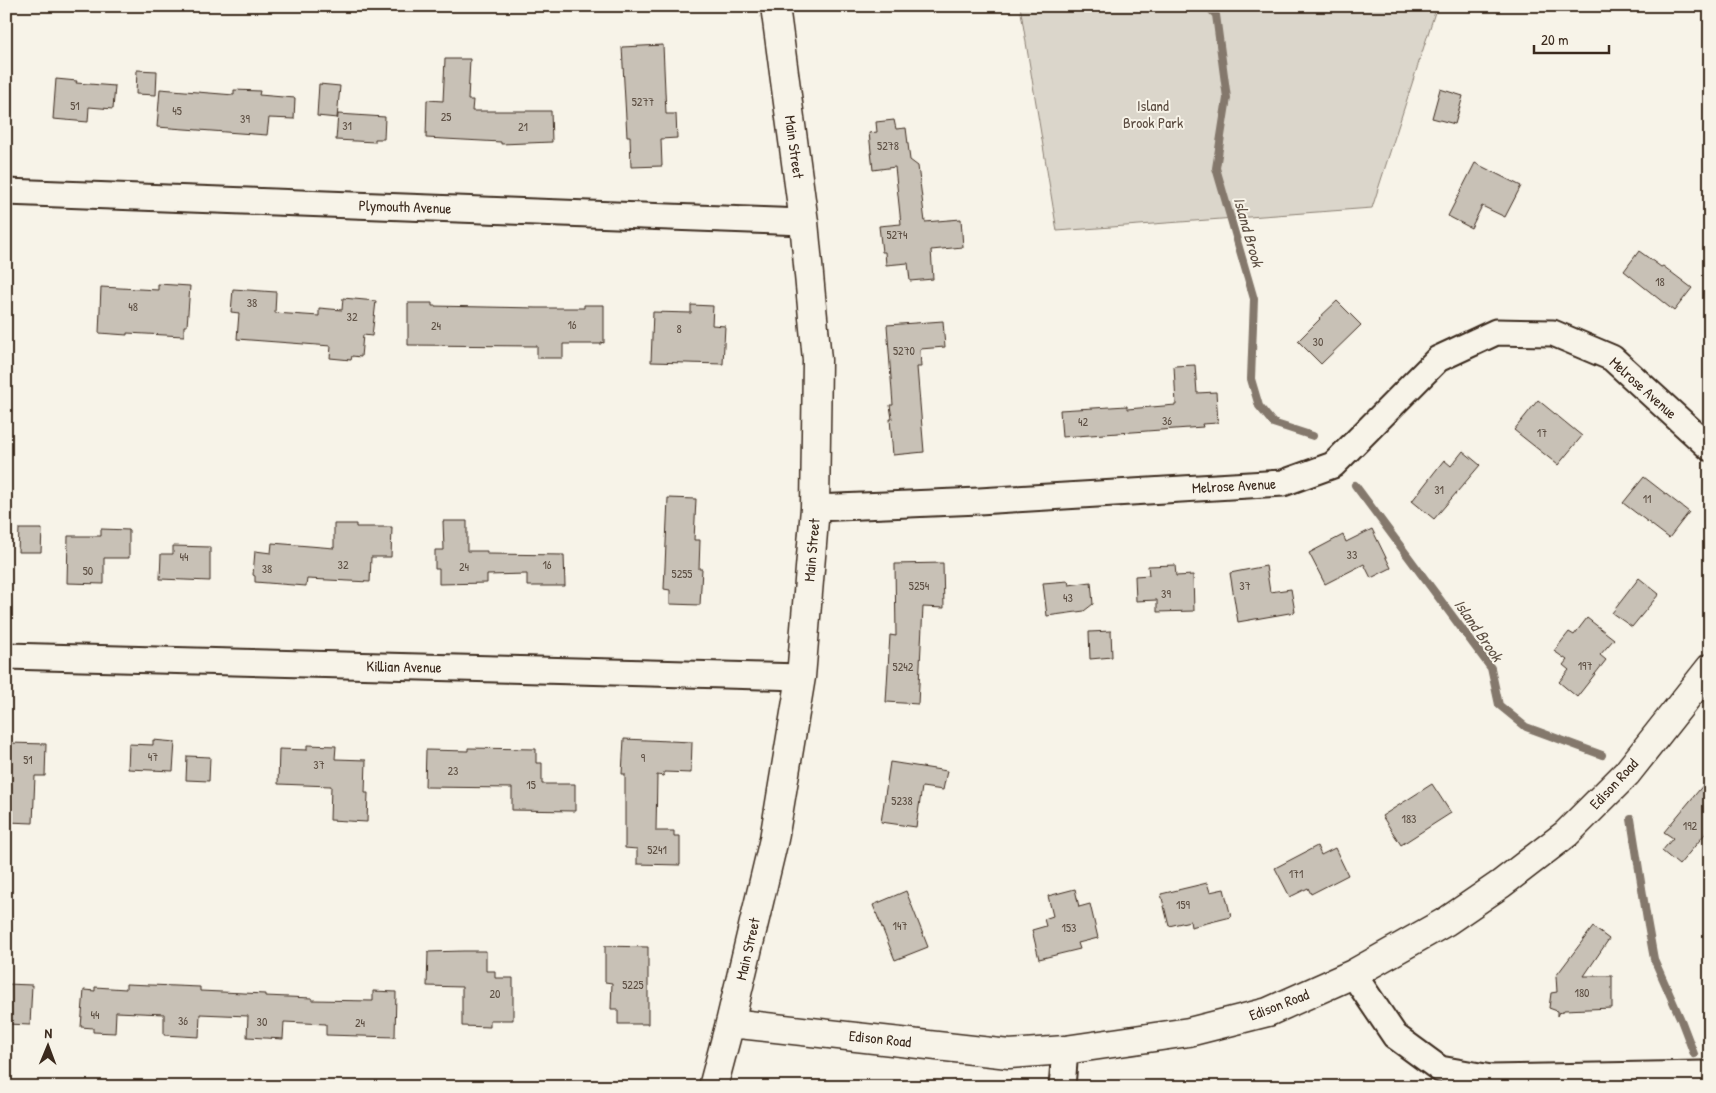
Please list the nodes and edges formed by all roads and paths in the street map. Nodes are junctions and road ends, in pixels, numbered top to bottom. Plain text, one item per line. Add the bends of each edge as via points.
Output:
1 (774, 6) edge
2 (6, 192) edge
3 (804, 222) junction
4 (1710, 448) edge
5 (815, 508) junction
6 (6, 656) edge
7 (1710, 668) edge
8 (801, 677) junction
9 (1352, 974) junction
10 (730, 1023) junction
11 (1065, 1050) junction
12 (1710, 1076) edge
13 (1597, 1081) edge
14 (711, 1086) edge
15 (1062, 1087) edge

1 - 3 street, Main Street
2 - 3 street, Plymouth Avenue
3 - 5 street, Main Street via 817,360
4 - 5 street, Melrose Avenue via 1612,358 1553,333 1496,332 1438,359 1333,465 1283,483
5 - 8 street, Main Street
6 - 8 street, Killian Avenue
7 - 9 street, Edison Road via 1627,773 1566,834 1447,921
8 - 10 street, Main Street via 774,839
9 - 11 street, Edison Road via 1268,1012 1189,1032
9 - 13 street via 1395,1036 1440,1068 1491,1078
10 - 11 street, Edison Road via 1009,1054
10 - 14 street, Main Street
11 - 15 street
12 - 13 street

